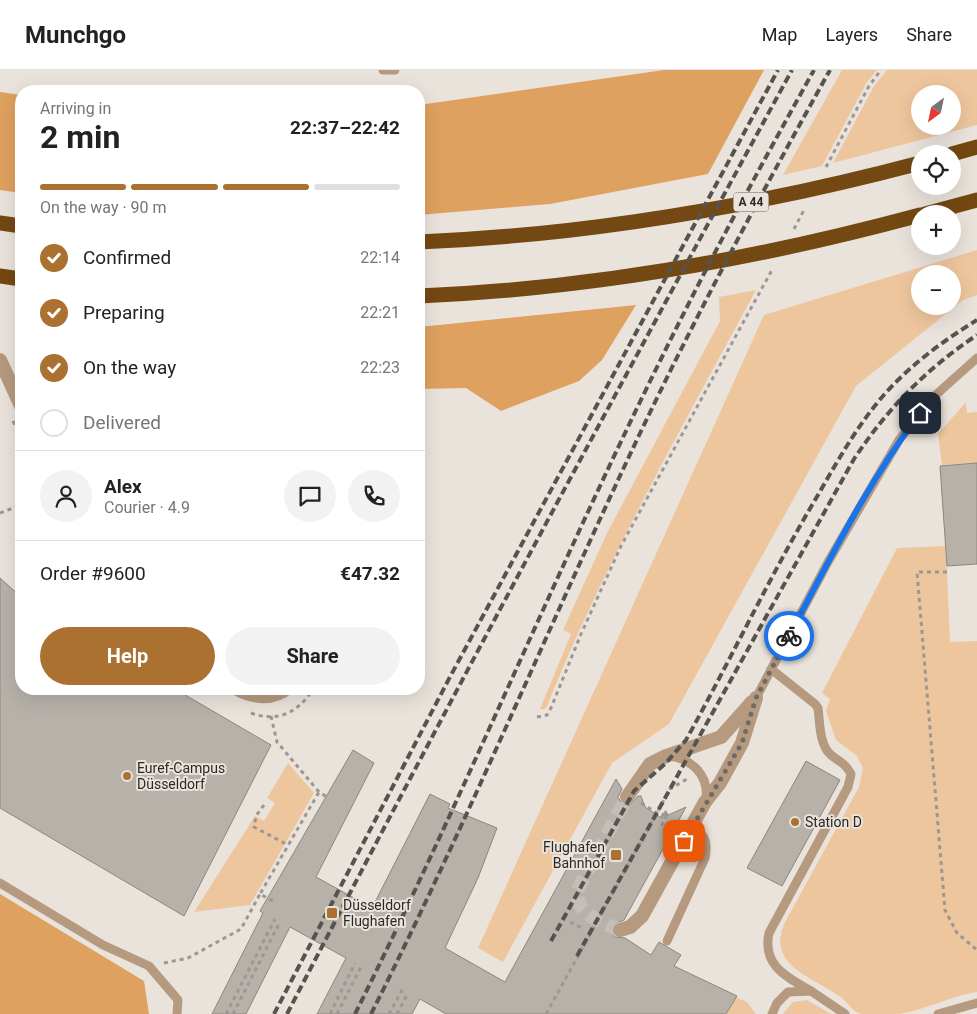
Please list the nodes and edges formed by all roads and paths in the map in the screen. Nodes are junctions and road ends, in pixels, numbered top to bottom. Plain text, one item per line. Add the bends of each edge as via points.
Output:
1 (383, 70) edge
2 (395, 70) edge
3 (881, 70) edge
4 (977, 148) edge
5 (961, 152) edge
6 (911, 165) edge
7 (823, 174) dead end
8 (977, 200) edge
9 (809, 201) dead end
10 (958, 205) edge
11 (911, 217) edge
12 (0, 223) edge
13 (15, 225) edge
14 (790, 236) dead end
15 (425, 242) edge
16 (776, 263) dead end
17 (0, 276) edge
18 (15, 278) edge
19 (425, 296) edge
20 (977, 358) edge
21 (0, 360) edge
22 (15, 393) edge
23 (15, 507) edge
24 (0, 513) edge
25 (946, 572) dead end
26 (771, 670) junction
27 (243, 695) edge
28 (280, 695) edge
29 (310, 695) edge
30 (756, 698) junction
31 (537, 717) dead end
32 (666, 756) junction
33 (699, 772) junction
34 (319, 792) junction
35 (327, 797) dead end
36 (631, 798) joint
37 (705, 802) junction
38 (264, 804) dead end
39 (657, 813) junction
40 (692, 826) junction
41 (660, 828) dead end
42 (288, 845) junction
43 (0, 883) edge
44 (260, 894) junction
45 (273, 901) dead end
46 (275, 919) dead end
47 (280, 922) dead end
48 (570, 922) dead end
49 (582, 928) dead end
50 (620, 930) dead end
51 (667, 941) dead end
52 (977, 950) edge
53 (355, 963) dead end
54 (149, 966) junction
55 (361, 966) dead end
56 (402, 990) dead end
57 (811, 991) junction
58 (408, 993) dead end
59 (977, 1003) edge
60 (177, 1014) edge
61 (226, 1014) edge
62 (233, 1014) edge
63 (330, 1014) edge
64 (337, 1014) edge
65 (389, 1014) edge
66 (397, 1014) edge
67 (546, 1014) edge
68 (772, 1014) edge
69 (845, 1014) edge
70 (938, 1014) edge

1 - 2 lane
3 - 7 path via 869,86
4 - 5 highway
6 - 15 highway, A 44 via 767,199 628,222 482,240
8 - 10 highway
9 - 14 path
11 - 19 highway via 839,237 614,278
12 - 13 highway
16 - 31 path via 621,546 551,708 547,715
17 - 18 highway
20 - 26 lane via 930,400 899,440 828,562
21 - 22 street
23 - 24 path
25 - 52 path via 917,572 945,910 957,933
26 - 30 lane
26 - 57 lane via 815,704 829,754 845,763 851,774 848,787 773,925 766,946 771,960 782,973
27 - 28 lane via 259,699
29 - 34 path via 295,711 272,717 277,742
30 - 32 street via 721,737
30 - 37 street via 742,743 720,783
32 - 33 lane via 684,759
32 - 36 street via 650,764
33 - 37 lane via 707,790
33 - 39 path via 670,789
34 - 35 path
34 - 42 path
36 - 39 path
37 - 40 street
38 - 42 path via 256,816 254,827
39 - 41 path via 662,816 665,812 667,814 665,817 668,813
39 - 67 path
40 - 50 street via 642,916 630,927
40 - 51 lane via 702,832 707,845 705,858
42 - 44 path
43 - 54 lane via 103,945
44 - 45 path
44 - 54 path via 241,929 188,958
46 - 61 path
47 - 62 path
48 - 49 path
53 - 63 path
54 - 60 lane via 178,1000
55 - 64 path
56 - 65 path
57 - 68 lane via 788,992
57 - 69 lane
58 - 66 path
59 - 70 lane

